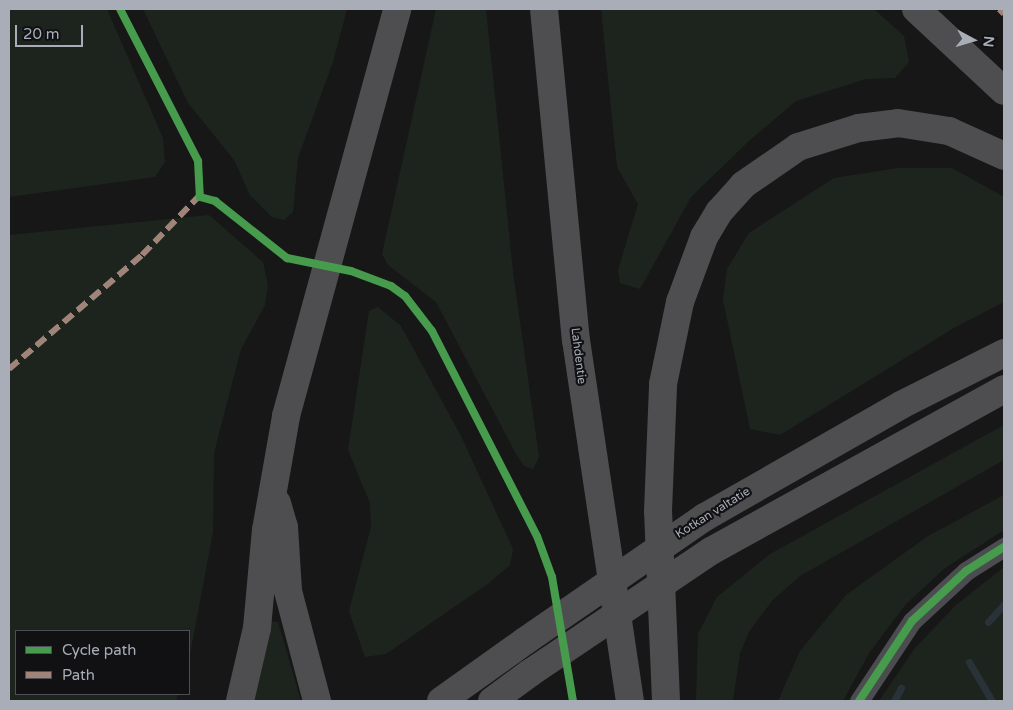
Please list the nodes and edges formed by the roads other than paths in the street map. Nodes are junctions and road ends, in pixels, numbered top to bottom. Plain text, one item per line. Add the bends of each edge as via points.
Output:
1 (397, 9) edge
2 (544, 9) edge
3 (916, 9) edge
4 (1004, 91) edge
5 (1004, 156) edge
6 (1004, 353) edge
7 (1004, 389) edge
8 (275, 497) junction
9 (1004, 547) edge
10 (240, 701) edge
11 (316, 701) edge
12 (441, 701) edge
13 (492, 701) edge
14 (630, 701) edge
15 (666, 701) edge
16 (859, 701) edge

1 - 8 highway via 286,416
2 - 14 highway, Lahdentie via 576,340
3 - 4 highway
5 - 15 highway via 973,139 939,129 898,123 859,128 798,147 743,185 714,220 680,302 663,384 658,511
6 - 12 highway, Kotkan valtatie, bridge via 901,405 706,516
7 - 13 highway, bridge via 711,552
8 - 10 highway via 266,530 257,628
8 - 11 highway via 284,527 288,591
9 - 16 street via 966,571 912,621

